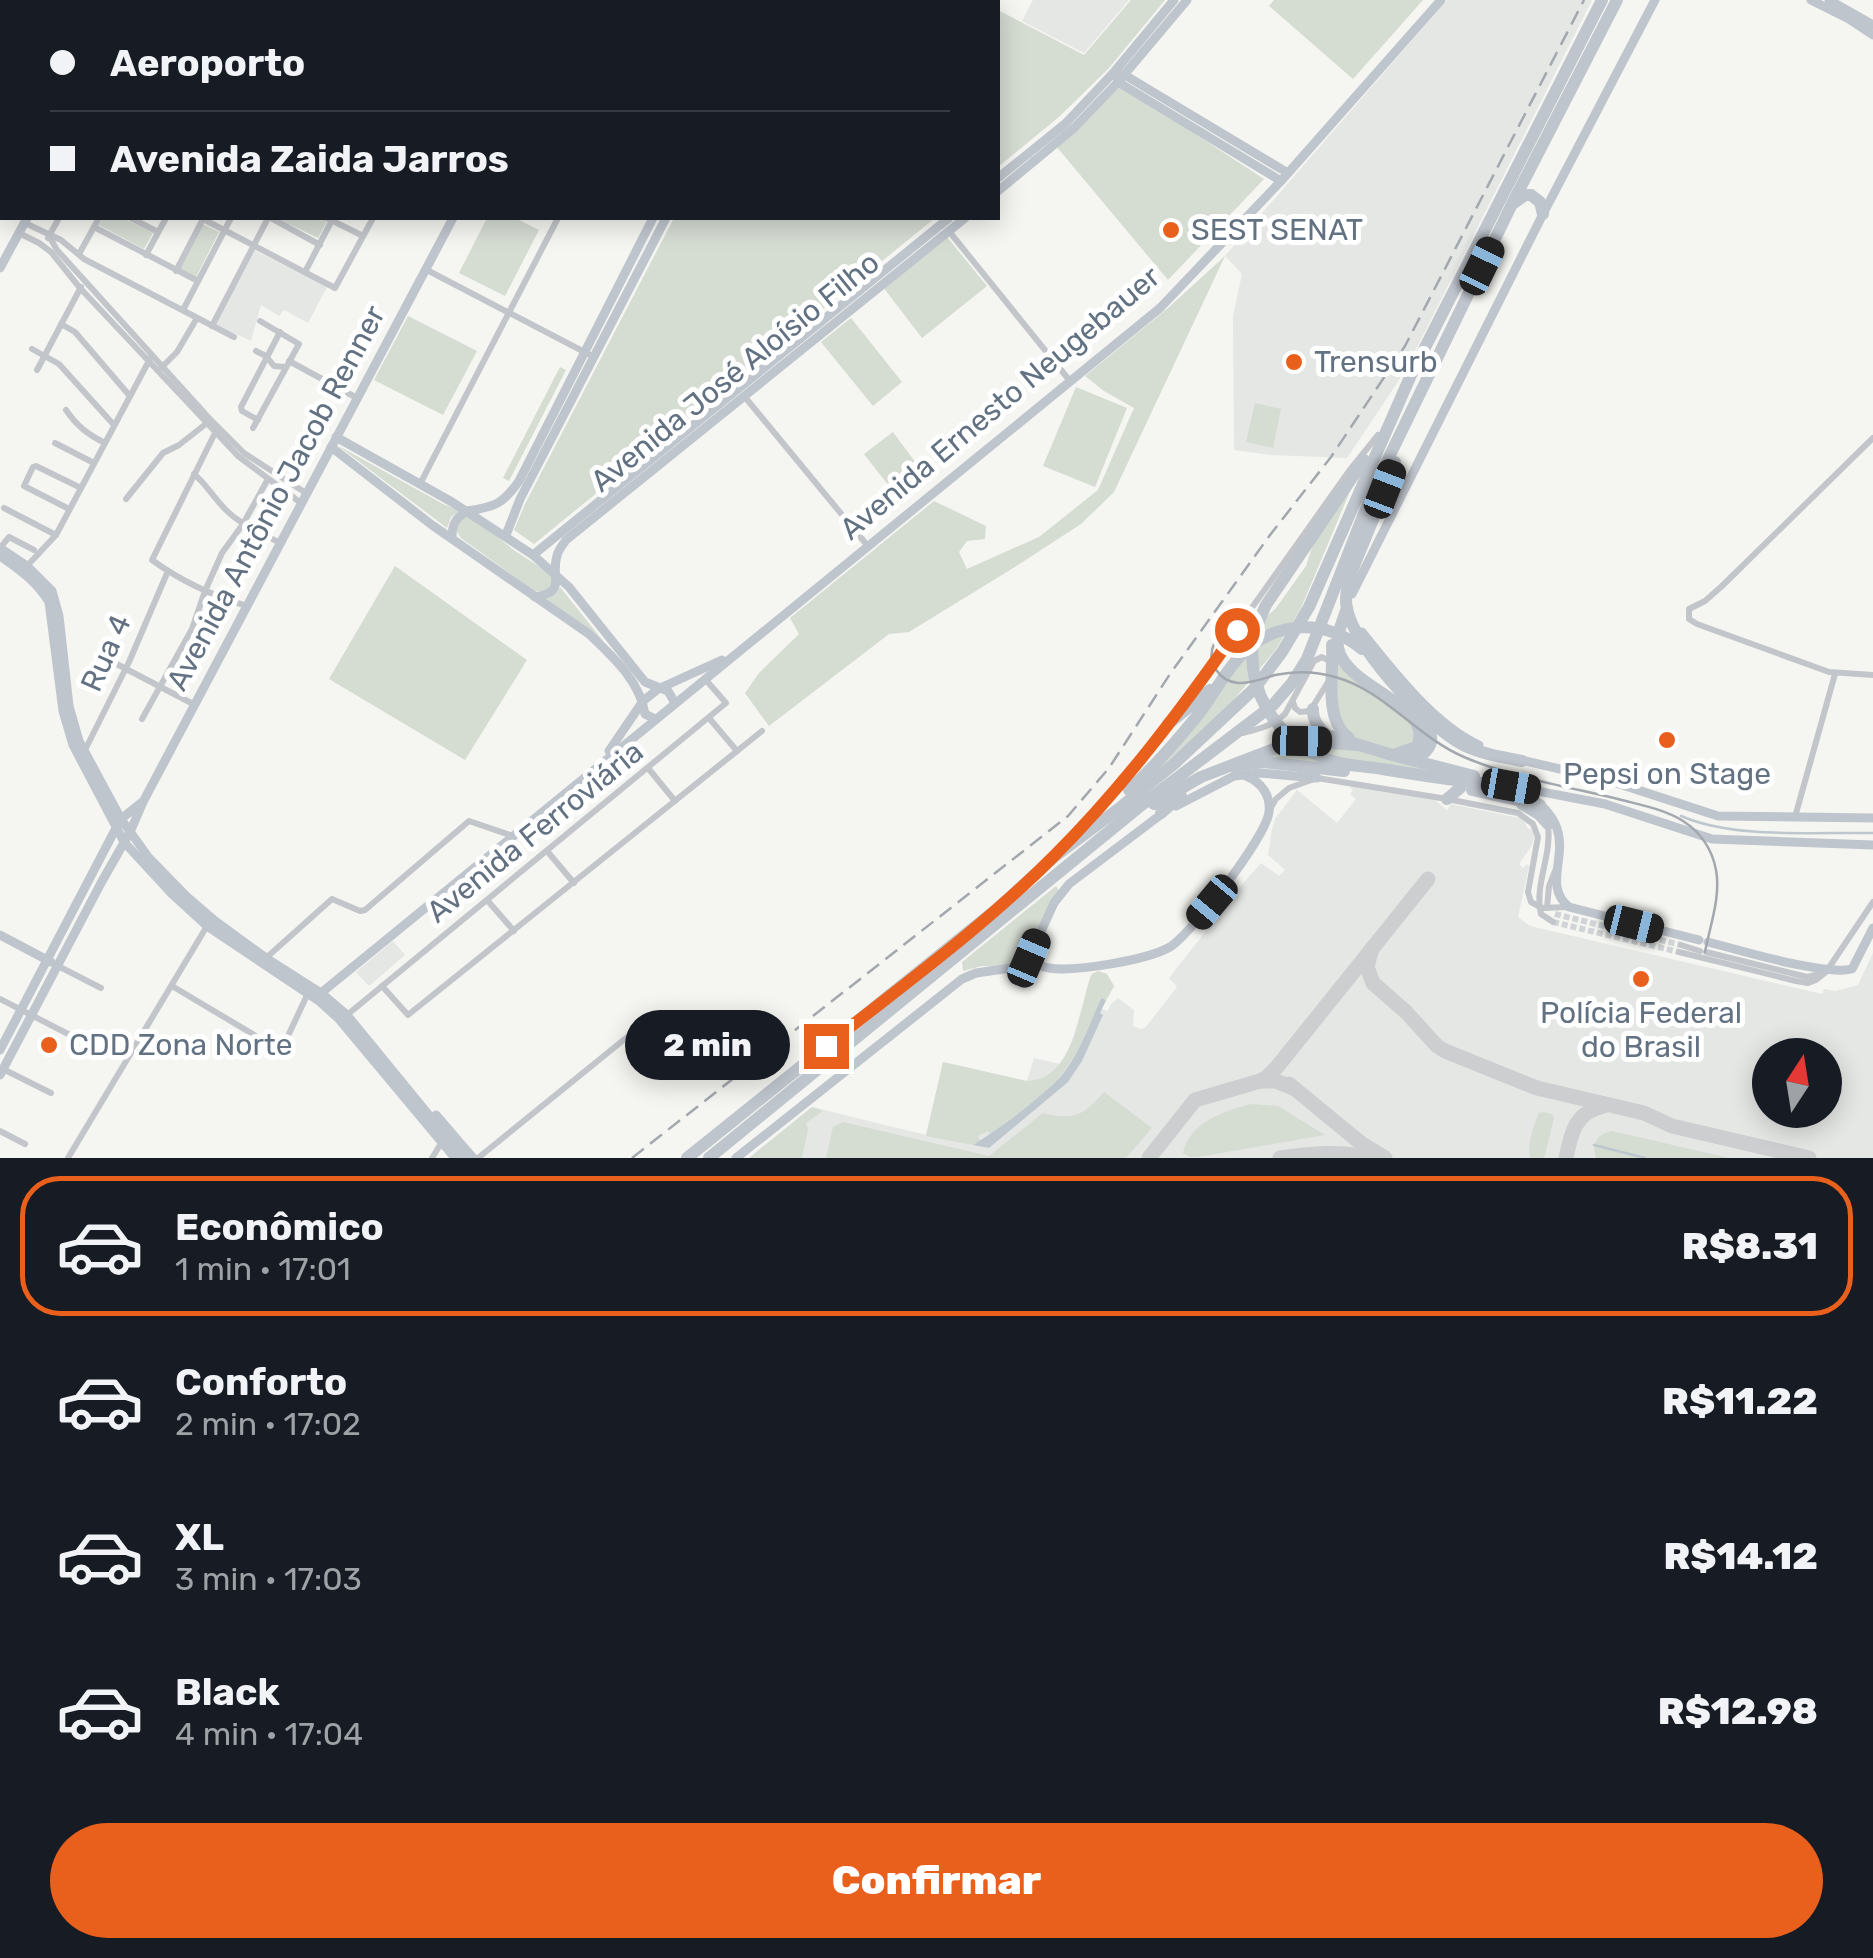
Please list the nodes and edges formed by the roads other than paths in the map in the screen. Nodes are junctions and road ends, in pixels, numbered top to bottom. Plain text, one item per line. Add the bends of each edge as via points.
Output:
1 (1174, 0) edge
2 (1186, 0) edge
3 (1441, 0) edge
4 (1602, 0) edge
5 (1617, 0) edge
6 (1655, 0) edge
7 (1811, 0) edge
8 (1828, 0) edge
9 (1873, 26) edge
10 (1873, 35) edge
11 (1119, 76) junction
12 (1000, 176) edge
13 (1284, 177) junction
14 (1000, 189) edge
15 (1553, 195) junction
16 (1536, 197) junction
17 (1512, 204) junction
18 (1543, 214) junction
19 (26, 220) edge
20 (58, 220) edge
21 (98, 220) edge
22 (135, 220) edge
23 (165, 220) edge
24 (201, 220) edge
25 (206, 220) edge
26 (230, 220) edge
27 (268, 220) edge
28 (273, 220) edge
29 (330, 220) edge
30 (332, 220) edge
31 (372, 220) edge
32 (452, 220) edge
33 (557, 220) edge
34 (652, 220) edge
35 (665, 220) edge
36 (947, 224) edge
37 (94, 227) junction
38 (225, 230) junction
39 (158, 232) junction
40 (19, 233) junction
41 (49, 236) junction
42 (363, 236) junction
43 (253, 245) junction
44 (320, 245) junction
45 (43, 246) junction
46 (79, 254) junction
47 (146, 254) junction
48 (0, 268) edge
49 (426, 269) junction
50 (176, 271) junction
51 (304, 272) junction
52 (198, 282) junction
53 (83, 284) junction
54 (183, 310) junction
55 (509, 313) junction
56 (198, 318) junction
57 (260, 322) dead end
58 (61, 324) junction
59 (212, 326) junction
60 (280, 332) junction
61 (234, 337) dead end
62 (32, 349) dead end
63 (256, 351) dead end
64 (584, 351) junction
65 (45, 356) junction
66 (266, 356) junction
67 (594, 356) junction
68 (150, 358) junction
69 (288, 364) junction
70 (162, 368) junction
71 (37, 370) dead end
72 (1411, 375) junction
73 (1070, 380) junction
74 (1422, 389) junction
75 (742, 393) junction
76 (129, 395) junction
77 (356, 398) junction
78 (66, 410) dead end
79 (258, 420) junction
80 (206, 422) junction
81 (114, 426) junction
82 (253, 428) dead end
83 (215, 433) junction
84 (1378, 434) junction
85 (1873, 438) edge
86 (105, 442) junction
87 (333, 442) junction
88 (55, 443) dead end
89 (94, 463) junction
90 (194, 474) junction
91 (268, 479) junction
92 (420, 486) junction
93 (80, 488) junction
94 (304, 498) junction
95 (126, 499) dead end
96 (4, 508) dead end
97 (69, 510) junction
98 (466, 510) junction
99 (242, 524) junction
100 (56, 535) junction
101 (506, 536) junction
102 (452, 538) junction
103 (280, 542) junction
104 (868, 545) junction
105 (0, 548) edge
106 (34, 550) dead end
107 (533, 555) junction
108 (0, 556) edge
109 (28, 566) junction
110 (168, 572) junction
111 (558, 575) junction
112 (205, 591) junction
113 (1352, 592) junction
114 (535, 597) junction
115 (247, 606) junction
116 (738, 652) junction
117 (1372, 656) junction
118 (109, 660) dead end
119 (126, 669) junction
120 (1333, 669) junction
121 (1835, 674) junction
122 (1873, 674) edge
123 (705, 679) junction
124 (1224, 679) junction
125 (159, 686) junction
126 (658, 688) junction
127 (1294, 699) junction
128 (644, 701) junction
129 (675, 703) junction
130 (195, 705) junction
131 (1312, 709) junction
132 (1424, 717) junction
133 (709, 718) junction
134 (142, 719) dead end
135 (655, 719) junction
136 (1168, 724) junction
137 (762, 730) dead end
138 (1237, 734) junction
139 (1359, 745) junction
140 (737, 751) junction
141 (84, 752) junction
142 (1392, 755) junction
143 (1522, 761) junction
144 (602, 762) junction
145 (648, 768) junction
146 (1233, 771) junction
147 (1201, 777) junction
148 (1317, 778) junction
149 (1460, 788) junction
150 (1506, 790) junction
151 (1447, 798) junction
152 (675, 801) junction
153 (143, 802) junction
154 (1540, 805) junction
155 (1270, 809) junction
156 (1161, 813) junction
157 (1794, 818) junction
158 (1873, 818) edge
159 (119, 824) junction
160 (1548, 824) junction
161 (1117, 825) junction
162 (513, 836) junction
163 (127, 837) junction
164 (1873, 845) edge
165 (547, 851) junction
166 (135, 854) junction
167 (116, 857) junction
168 (1054, 857) junction
169 (1558, 864) junction
170 (160, 875) junction
171 (90, 877) junction
172 (101, 882) junction
173 (574, 884) junction
174 (488, 900) junction
175 (1873, 902) edge
176 (74, 908) junction
177 (1547, 908) junction
178 (1566, 908) junction
179 (86, 914) junction
180 (211, 924) junction
181 (1873, 928) edge
182 (514, 931) junction
183 (0, 935) edge
184 (1703, 946) junction
185 (266, 958) junction
186 (1029, 958) junction
187 (47, 960) junction
188 (58, 966) junction
189 (1820, 974) dead end
190 (172, 986) junction
191 (382, 986) junction
192 (100, 988) dead end
193 (316, 996) junction
194 (0, 999) edge
195 (21, 1010) junction
196 (347, 1015) junction
197 (32, 1016) junction
198 (652, 1016) dead end
199 (14, 1035) junction
200 (74, 1037) dead end
201 (0, 1050) edge
202 (2, 1072) edge
203 (51, 1093) dead end
204 (415, 1097) junction
205 (0, 1131) edge
206 (441, 1138) junction
207 (26, 1144) dead end
208 (68, 1158) edge
209 (432, 1158) edge
210 (453, 1158) edge
211 (464, 1158) edge
212 (476, 1158) edge
213 (686, 1158) edge
214 (709, 1158) edge
215 (736, 1158) edge

1 - 11 street
2 - 11 street
3 - 13 street, Avenida Ernesto Neugebauer
4 - 72 highway
5 - 17 highway
6 - 15 street
7 - 10 street
8 - 9 street
11 - 12 street
11 - 13 street
11 - 14 street via 1074,128
13 - 73 street, Avenida Ernesto Neugebauer via 1160,308
15 - 16 highway
15 - 18 street
16 - 17 highway
16 - 18 highway
17 - 74 highway
18 - 113 street
19 - 40 street
19 - 41 street
20 - 41 street
21 - 37 street
22 - 39 street
23 - 39 street
24 - 50 street
25 - 38 street
26 - 38 street
27 - 43 street
28 - 44 street
29 - 44 street
30 - 42 street
31 - 42 street
32 - 49 street, Avenida Antônio Jacob Renner
33 - 55 street
34 - 64 street
35 - 67 street
36 - 73 street
36 - 75 street, Avenida José Aloísio Filho
37 - 46 street
37 - 47 street
38 - 43 street
38 - 52 street
39 - 47 street
40 - 45 street
40 - 48 street
41 - 45 street
41 - 46 street
41 - 53 street
42 - 51 street via 335,288
43 - 51 street
43 - 59 street
44 - 51 street
45 - 53 street
46 - 54 street
47 - 50 street
49 - 55 street
49 - 77 street, Avenida Antônio Jacob Renner
50 - 52 street
52 - 54 street
53 - 58 street
53 - 68 street
54 - 56 street
55 - 64 street
55 - 92 street
56 - 59 street
56 - 70 street
57 - 60 street
58 - 65 street
58 - 76 street via 76,332
59 - 61 street
60 - 66 street
60 - 69 street via 299,344
62 - 65 street
63 - 66 street
64 - 67 street
64 - 98 street via 506,500
65 - 71 street
65 - 81 street
66 - 69 street via 274,366
66 - 79 street via 241,405
67 - 101 street
68 - 70 street
68 - 76 street
68 - 80 street
69 - 77 street
69 - 79 street
70 - 94 street via 244,453
72 - 84 highway
72 - 168 highway via 1309,607 1282,652 1216,726
73 - 104 street, Avenida Ernesto Neugebauer
74 - 117 highway via 1352,572 1346,606
74 - 138 highway via 1374,488 1307,659 1273,705
75 - 104 street
75 - 107 street, Avenida José Aloísio Filho
75 - 111 street, Avenida José Aloísio Filho via 566,540 555,562
76 - 81 street
77 - 87 street, Avenida Antônio Jacob Renner
78 - 86 street
79 - 82 street
80 - 83 street
80 - 95 street via 163,453
81 - 86 street
83 - 90 street
83 - 91 street
84 - 136 street
84 - 150 highway via 1266,605 1253,642 1259,694 1288,737 1331,761
85 - 121 street via 1688,614 1697,624
86 - 89 street
87 - 92 street
87 - 94 street, Avenida Antônio Jacob Renner
87 - 102 street
88 - 89 street
89 - 93 street
90 - 99 street
90 - 110 street via 152,560
91 - 94 street
91 - 99 street
92 - 98 street
93 - 97 street
93 - 97 street via 33,466 24,486
94 - 103 street, Avenida Antônio Jacob Renner
96 - 100 street
97 - 100 street
98 - 101 street
98 - 102 street
99 - 103 street
99 - 112 street
100 - 109 street
101 - 107 street
102 - 114 street
103 - 115 street, Avenida Antônio Jacob Renner
104 - 116 street, Avenida Ernesto Neugebauer
105 - 106 street via 10,537
105 - 109 street
107 - 111 street
108 - 159 street via 49,602 73,745
109 - 141 street via 56,600 69,706
110 - 112 street
110 - 119 street, Rua 4
111 - 114 street via 548,595
111 - 126 street via 645,682
112 - 115 street
112 - 125 street
113 - 120 highway via 1332,640
113 - 142 highway via 1340,654 1358,678 1399,704 1420,730 1417,747
113 - 143 street via 1363,634 1441,722
114 - 128 street via 600,644
115 - 130 street, Avenida Antônio Jacob Renner
116 - 123 street, Avenida Ernesto Neugebauer
116 - 126 street, Avenida Ernesto Neugebauer
117 - 124 highway via 1342,634 1294,626 1242,654
117 - 132 highway
118 - 119 street
119 - 125 street
119 - 141 street, Rua 4
120 - 127 street via 1326,658 1316,658
120 - 131 street
120 - 139 highway via 1332,713 1341,732
121 - 122 street
121 - 157 street
123 - 129 street, Avenida Ernesto Neugebauer
123 - 133 street via 726,704
124 - 136 highway
124 - 168 highway via 1154,768
125 - 130 street
125 - 134 street
126 - 128 street, Avenida Ernesto Neugebauer
126 - 129 street
127 - 131 street via 1300,712
127 - 138 street via 1278,721
128 - 135 street via 645,714
128 - 144 street, Avenida Ernesto Neugebauer
129 - 135 street, Avenida Ernesto Neugebauer
130 - 153 street, Avenida Antônio Jacob Renner
131 - 139 highway via 1320,730
132 - 142 highway via 1433,736 1426,752
132 - 143 highway via 1462,744
133 - 140 street
133 - 145 street, Avenida Ferroviária
135 - 144 street, Avenida Ernesto Neugebauer
136 - 168 street
137 - 140 street
138 - 161 highway
139 - 142 highway
139 - 146 highway via 1302,741 1264,752
140 - 152 street
141 - 159 street
142 - 150 highway
143 - 157 street via 1718,816
144 - 162 street, Avenida Ernesto Neugebauer
145 - 152 street
145 - 165 street, Avenida Ferroviária
146 - 147 highway
146 - 148 street
146 - 149 highway via 1264,762
146 - 155 street via 1257,781
146 - 156 street
147 - 156 highway
147 - 161 highway
148 - 151 street
148 - 155 street via 1289,788
149 - 150 highway
149 - 151 highway
150 - 154 highway
150 - 160 highway
150 - 164 street via 1605,804 1712,840
151 - 177 street via 1518,813 1533,824 1538,844 1528,892 1530,902
152 - 173 street
153 - 159 street, Avenida Antônio Jacob Renner
153 - 163 street, Avenida Antônio Jacob Renner
154 - 160 street
154 - 169 street via 1560,836
155 - 186 street via 1254,846 1170,946 1089,967 1053,969
156 - 186 street via 1064,890
157 - 158 street
159 - 163 street
159 - 171 street, Avenida Antônio Jacob Renner
160 - 177 street via 1539,906 1554,918
161 - 214 highway
162 - 185 street via 469,821 365,910 332,899
162 - 193 street, Avenida Ernesto Neugebauer
163 - 166 street
163 - 167 street, Avenida Antônio Jacob Renner
163 - 170 street
165 - 173 street
165 - 174 street, Avenida Ferroviária
166 - 167 street
166 - 170 street
167 - 172 street, Avenida Antônio Jacob Renner
168 - 213 highway
169 - 177 street
169 - 178 street via 1556,885
170 - 180 street
171 - 172 street
171 - 176 street, Avenida Antônio Jacob Renner
172 - 179 street, Avenida Antônio Jacob Renner
173 - 182 street
174 - 182 street
174 - 191 street, Avenida Ferroviária
175 - 184 street via 1826,972 1808,983 1680,948
176 - 179 street
176 - 187 street, Avenida Antônio Jacob Renner
177 - 178 street
178 - 184 street
179 - 188 street, Avenida Antônio Jacob Renner
180 - 185 street
180 - 190 street
180 - 193 street
181 - 184 street via 1852,969 1843,971
182 - 191 street via 408,1015
183 - 187 street
184 - 189 street
185 - 193 street
186 - 215 street via 962,979
187 - 188 street
187 - 195 street, Avenida Antônio Jacob Renner
188 - 192 street
188 - 197 street, Avenida Antônio Jacob Renner
190 - 193 street via 281,1052
190 - 208 street
191 - 196 street, Avenida Ferroviária
193 - 196 street
193 - 206 street
194 - 195 street
195 - 197 street
195 - 199 street, Avenida Antônio Jacob Renner
196 - 204 street
197 - 199 street, Avenida Antônio Jacob Renner
197 - 200 street
198 - 212 street
199 - 201 street, Avenida Antônio Jacob Renner
199 - 202 street, Avenida Antônio Jacob Renner
202 - 203 street
204 - 206 street
204 - 212 street
205 - 207 street
206 - 209 street
206 - 210 street
206 - 211 street

